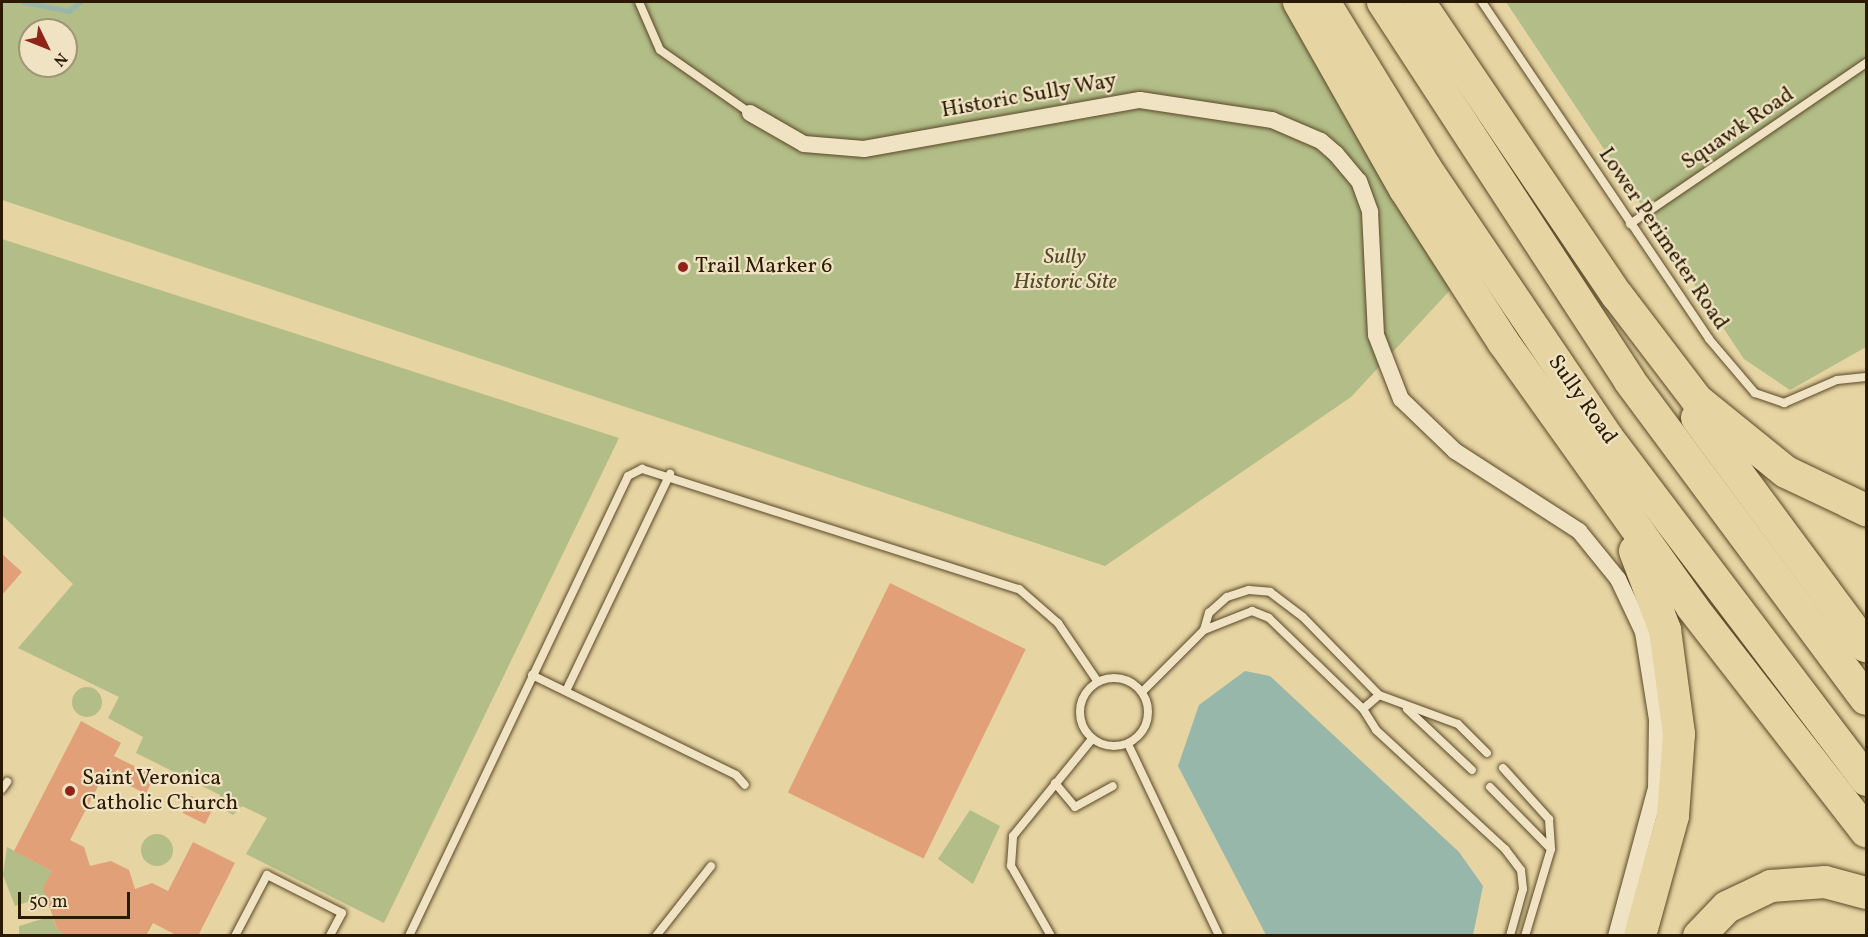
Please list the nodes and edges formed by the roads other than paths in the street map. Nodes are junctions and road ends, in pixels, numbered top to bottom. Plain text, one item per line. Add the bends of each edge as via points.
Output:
1 (639, 2) edge
2 (1299, 2) edge
3 (1324, 2) edge
4 (1383, 2) edge
5 (1419, 2) edge
6 (1482, 2) edge
7 (1866, 63) edge
8 (750, 113) joint
9 (1630, 224) junction
10 (1617, 295) junction
11 (1866, 377) edge
12 (1581, 453) junction
13 (670, 474) junction
14 (1866, 510) edge
15 (1204, 630) junction
16 (1866, 646) edge
17 (532, 675) junction
18 (1098, 682) junction
19 (566, 691) junction
20 (1142, 692) junction
21 (1379, 695) junction
22 (1866, 699) edge
23 (1405, 707) junction
24 (1363, 709) junction
25 (1092, 739) junction
26 (1128, 744) junction
27 (1487, 753) dead end
28 (1503, 768) dead end
29 (1472, 770) dead end
30 (1866, 780) edge
31 (1055, 783) junction
32 (745, 785) dead end
33 (1113, 786) dead end
34 (1490, 787) dead end
35 (1866, 831) edge
36 (1551, 849) junction
37 (711, 866) dead end
38 (1866, 893) edge
39 (235, 936) edge
40 (330, 936) edge
41 (408, 936) edge
42 (656, 936) edge
43 (1051, 936) edge
44 (1219, 936) edge
45 (1510, 936) edge
46 (1525, 936) edge
47 (1616, 936) edge
48 (1640, 936) edge
49 (1700, 936) edge

1 - 8 lane via 660,50
2 - 12 highway via 1457,273
3 - 30 highway, Sully Road via 1450,205 1601,428
4 - 22 highway via 1629,380
5 - 10 highway
6 - 9 lane, Lower Perimeter Road
7 - 9 lane, Squawk Road
8 - 47 street, Historic Sully Way via 804,144 864,149 1140,100 1272,120 1321,141 1336,154 1359,181 1370,212 1376,335 1401,399 1455,451 1580,531 1618,579 1643,632 1657,719 1656,788
9 - 11 lane, Lower Perimeter Road via 1709,339 1764,399 1784,403 1837,380
10 - 14 highway via 1697,400 1731,433 1805,483
10 - 16 highway via 1690,409
12 - 35 highway
12 - 48 highway via 1651,585 1674,681 1678,763 1673,816
13 - 17 lane via 642,469 628,476
13 - 18 lane via 1019,590 1058,622
13 - 19 lane
15 - 20 lane
15 - 21 lane via 1209,613 1227,597 1249,590 1270,592 1303,617
15 - 24 lane via 1252,611 1269,618
17 - 19 lane
17 - 41 lane
18 - 20 lane via 1117,678
18 - 25 lane via 1080,709
19 - 32 lane via 736,775
20 - 26 lane via 1147,722
21 - 23 lane
21 - 24 lane
23 - 27 lane via 1458,724
23 - 29 lane
24 - 45 lane via 1376,730 1521,870 1523,889
25 - 26 lane via 1109,747
25 - 31 lane
26 - 44 lane
28 - 36 lane via 1549,819
31 - 33 lane via 1075,807
31 - 43 lane via 1012,836 1011,866
34 - 36 lane
36 - 46 lane
37 - 42 lane
38 - 49 highway via 1825,882 1771,886 1727,907
39 - 40 lane via 267,875 342,914

